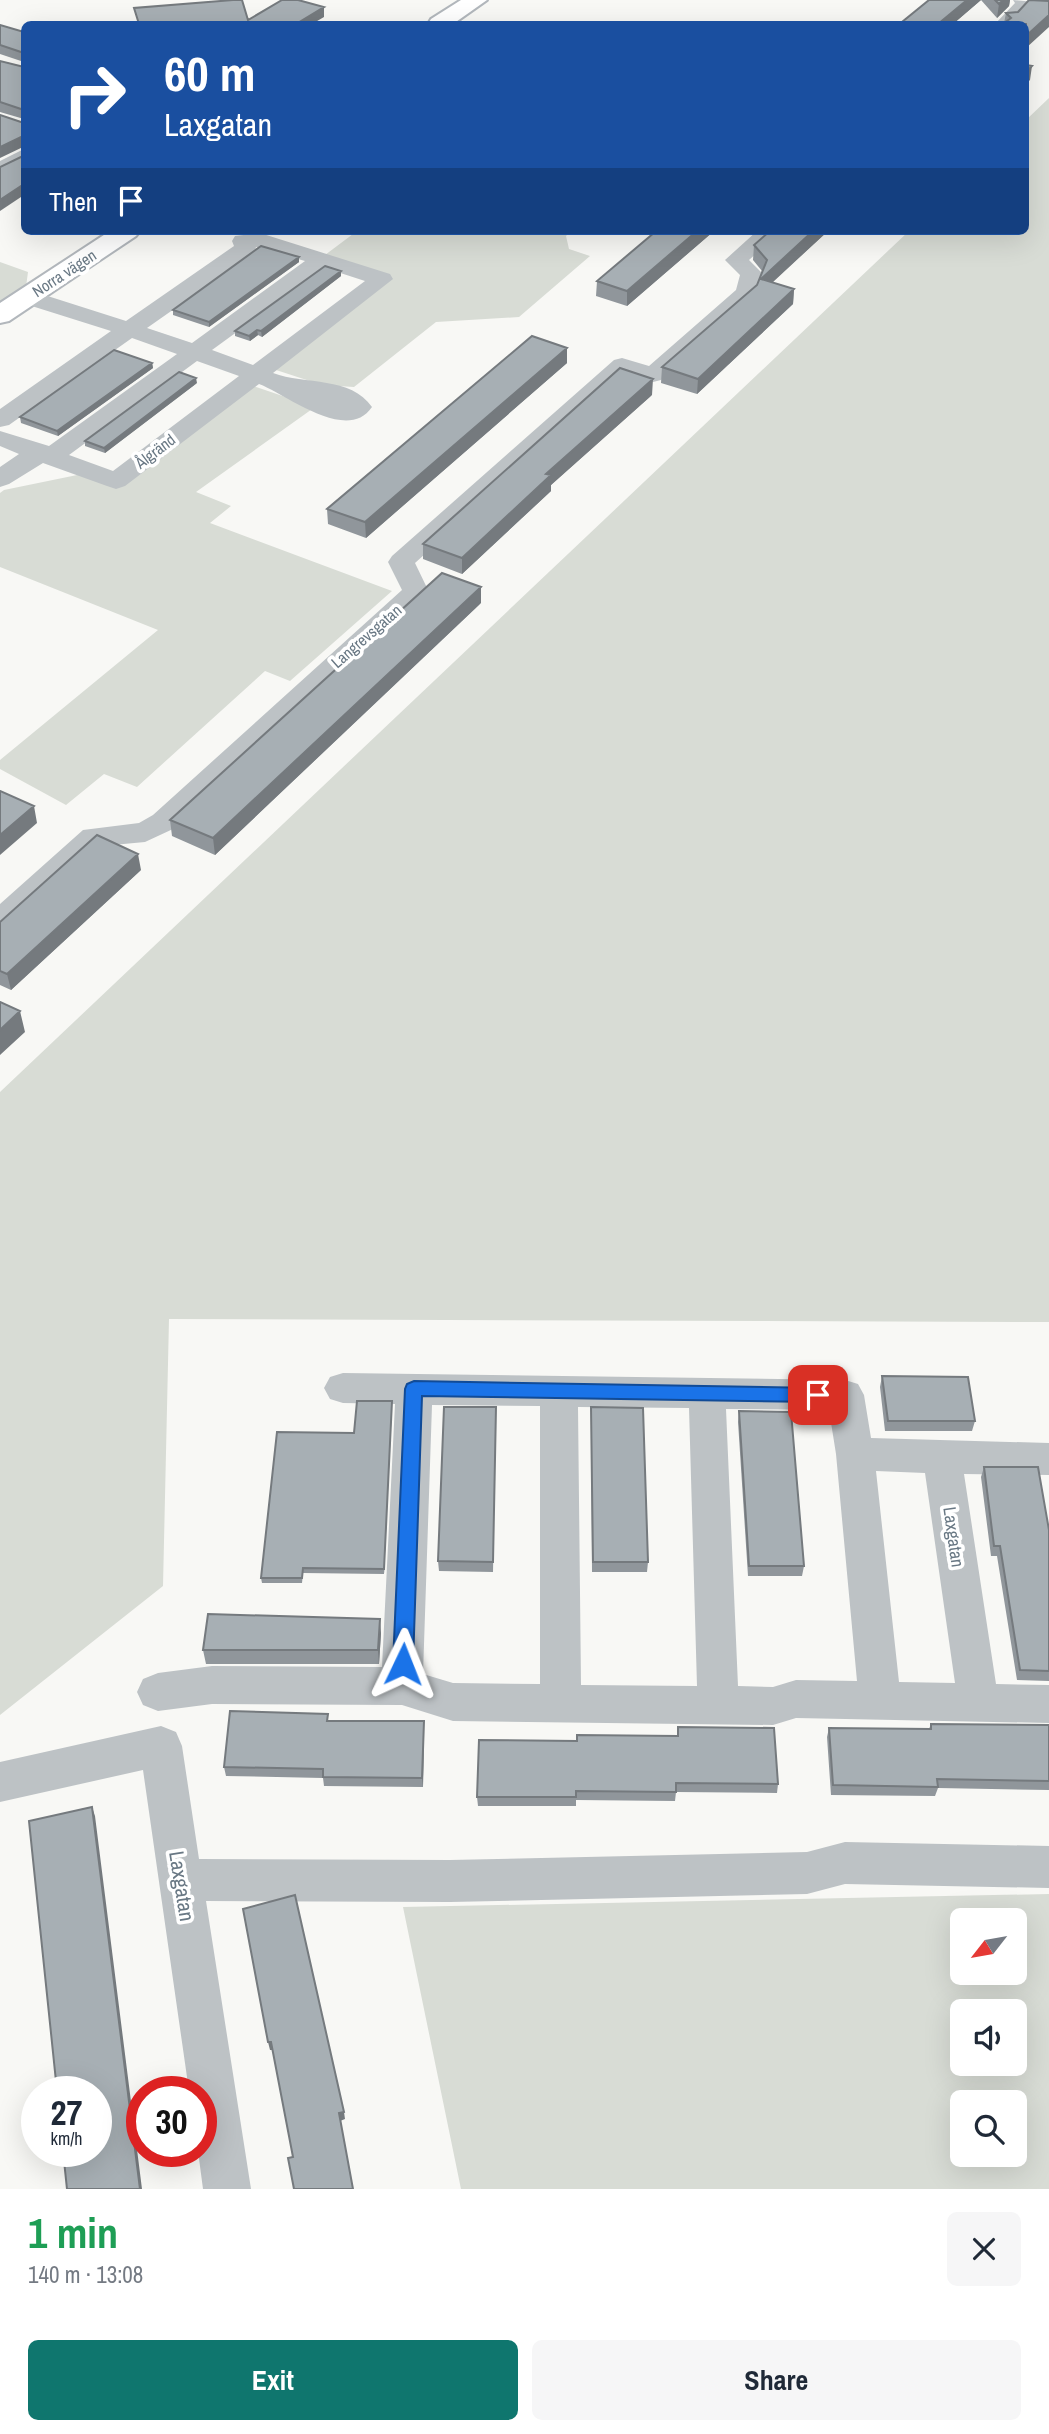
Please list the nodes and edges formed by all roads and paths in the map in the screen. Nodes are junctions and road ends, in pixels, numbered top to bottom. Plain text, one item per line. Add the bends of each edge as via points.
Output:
1 (477, 0) edge
2 (1022, 0) edge
3 (444, 21) edge
4 (1007, 21) edge
5 (21, 157) edge
6 (0, 170) edge
7 (121, 235) edge
8 (765, 235) edge
9 (321, 260) junction
10 (27, 297) junction
11 (0, 315) edge
12 (130, 331) junction
13 (192, 353) junction
14 (265, 378) junction
15 (0, 420) edge
16 (0, 438) edge
17 (45, 454) junction
18 (0, 479) edge
19 (0, 921) edge
20 (343, 1388) dead end
21 (414, 1389) junction
22 (559, 1391) junction
23 (707, 1393) junction
24 (855, 1454) junction
25 (942, 1457) junction
26 (1049, 1459) edge
27 (402, 1686) junction
28 (158, 1692) dead end
29 (880, 1701) junction
30 (561, 1703) junction
31 (978, 1703) junction
32 (1049, 1704) edge
33 (718, 1705) junction
34 (0, 1782) edge
35 (1049, 1867) edge
36 (181, 1880) junction
37 (227, 2189) edge

1 - 3 street
2 - 4 street via 1027,2
5 - 6 street
7 - 10 street, Norra vägen
8 - 19 street, Langrevsgatan via 736,260 752,274 746,293 653,375 622,365 401,562 416,592 163,822 145,832 94,837
9 - 12 street, Ålgränd via 260,240 243,242 246,248
9 - 13 street
9 - 14 street, Ålgränd via 382,279
10 - 11 street, Norra vägen
10 - 12 street
12 - 13 street
12 - 15 street, Ålgränd
13 - 14 street
13 - 17 street via 58,451
14 - 17 street, Ålgränd via 116,481
16 - 17 street, Ålgränd
17 - 18 street via 28,459
20 - 21 street
21 - 22 street
21 - 27 street
22 - 23 street
22 - 30 street
23 - 24 street via 845,1395
23 - 33 street
24 - 25 street
24 - 29 street
25 - 26 street
25 - 31 street, Laxgatan
27 - 28 street via 212,1685
27 - 30 street via 453,1702
29 - 31 street
29 - 33 street via 796,1699 773,1706
30 - 33 street
31 - 32 street
34 - 36 street, Laxgatan via 160,1746
35 - 36 street via 845,1863 807,1873 450,1881
36 - 37 street, Laxgatan

